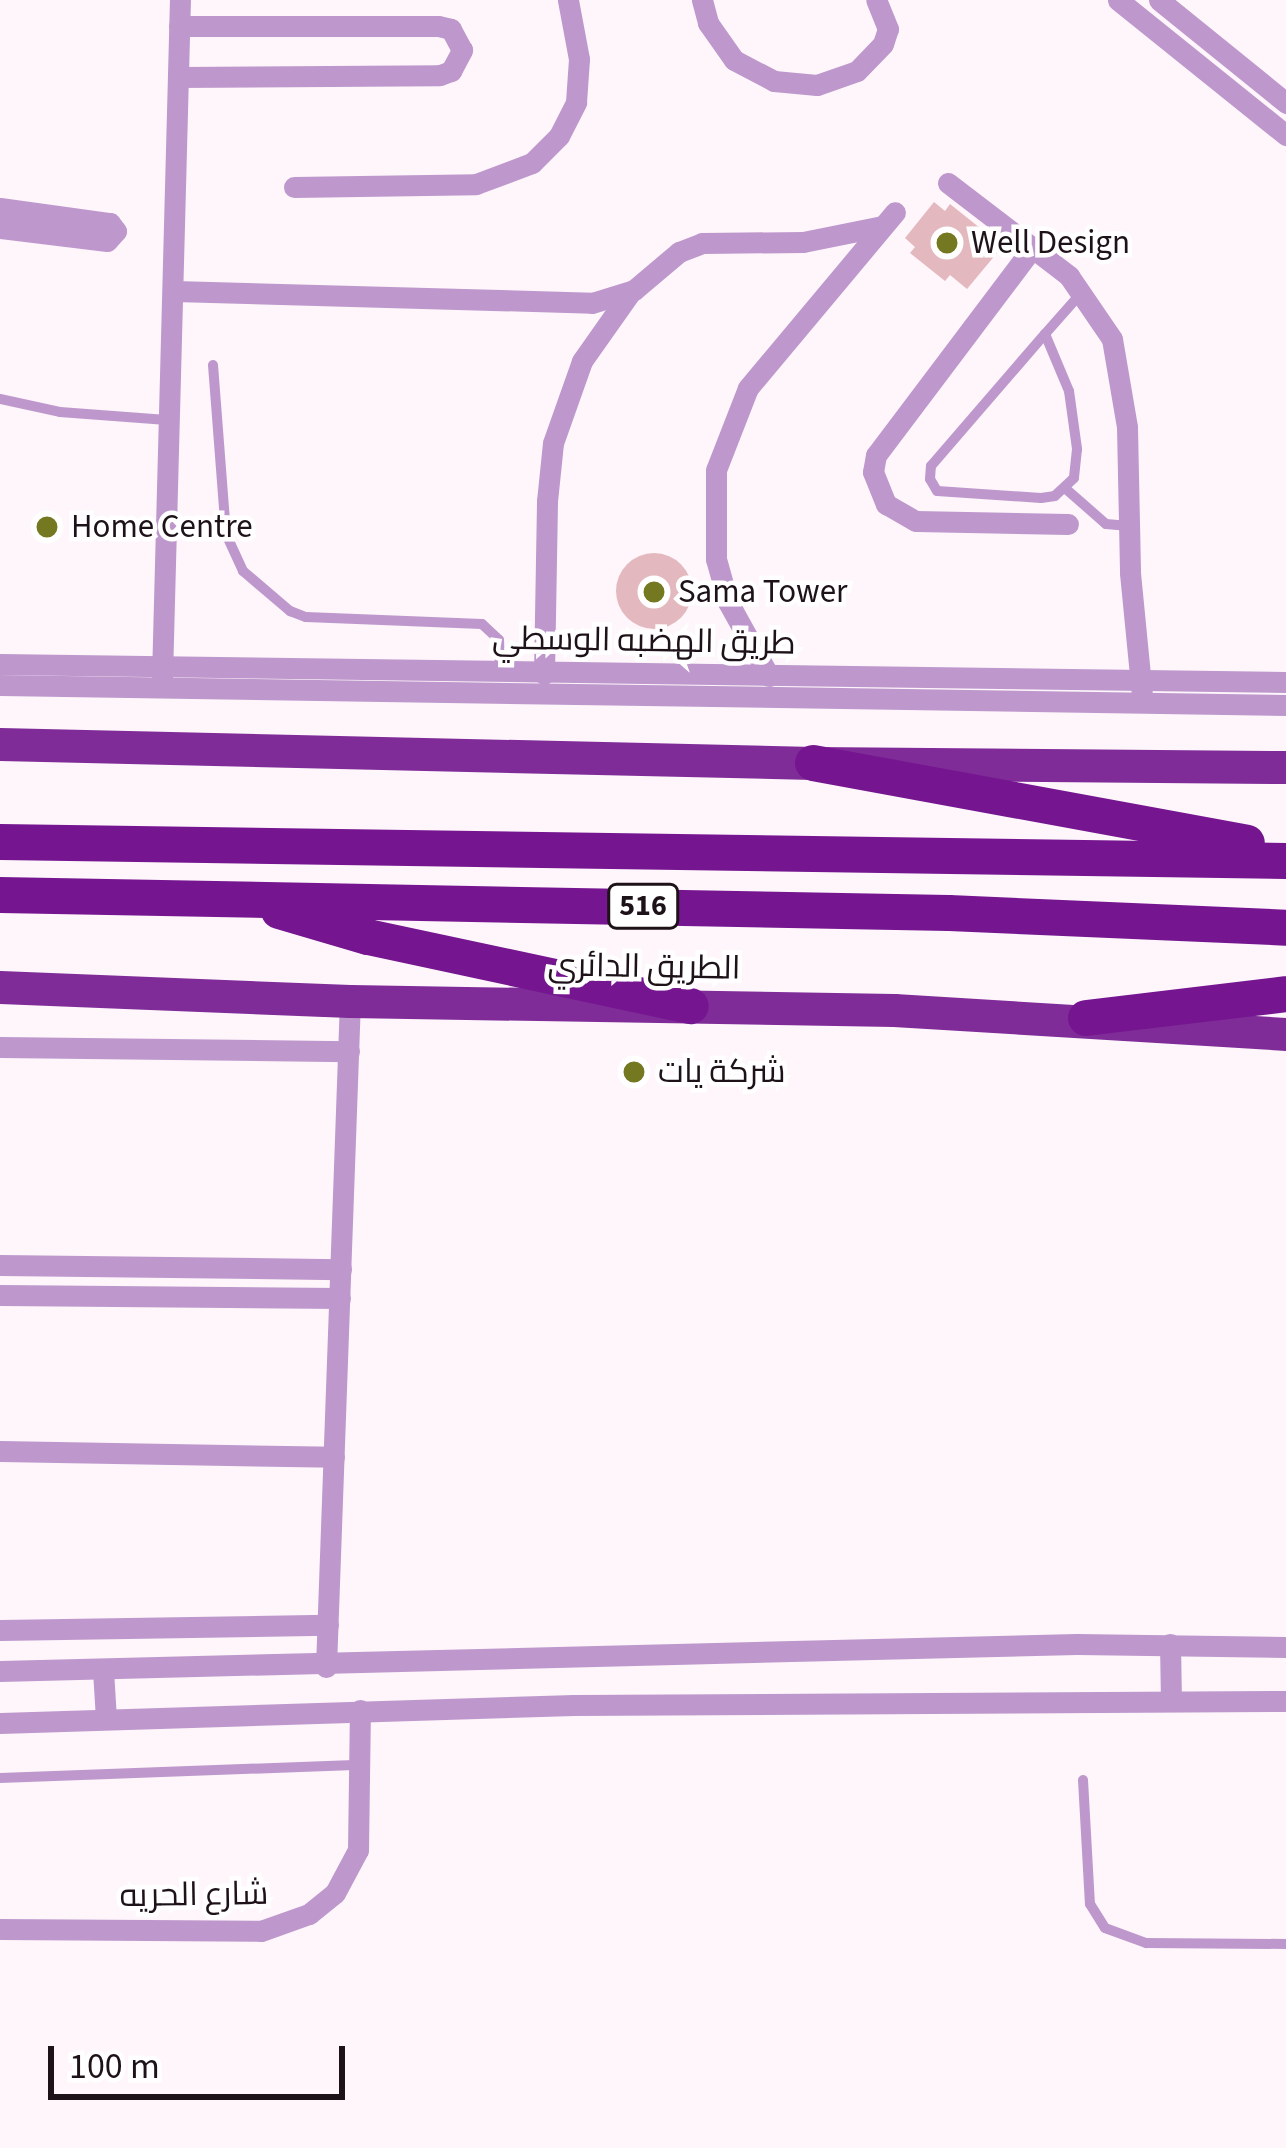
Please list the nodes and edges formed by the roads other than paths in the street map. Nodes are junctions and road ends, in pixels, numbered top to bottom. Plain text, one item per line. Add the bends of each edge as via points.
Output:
1 (179, 0) edge
2 (568, 0) edge
3 (702, 0) edge
4 (876, 0) edge
5 (1118, 0) edge
6 (1159, 0) edge
7 (179, 26) junction
8 (178, 76) junction
9 (1286, 104) edge
10 (1286, 135) edge
11 (948, 183) dead end
12 (295, 187) dead end
13 (0, 208) edge
14 (0, 228) edge
15 (1033, 247) junction
16 (634, 290) junction
17 (174, 291) junction
18 (1083, 291) junction
19 (1046, 334) junction
20 (213, 364) dead end
21 (0, 399) edge
22 (170, 420) junction
23 (1066, 489) junction
24 (1068, 524) dead end
25 (1129, 526) junction
26 (0, 664) edge
27 (500, 672) junction
28 (544, 674) junction
29 (769, 676) junction
30 (162, 677) junction
31 (1286, 682) edge
32 (0, 686) edge
33 (647, 686) junction
34 (1142, 693) junction
35 (1286, 705) edge
36 (0, 745) edge
37 (813, 764) junction
38 (1286, 767) edge
39 (0, 842) edge
40 (1286, 850) edge
41 (1286, 861) edge
42 (0, 895) edge
43 (242, 898) junction
44 (1286, 928) edge
45 (0, 987) edge
46 (1286, 994) edge
47 (350, 1001) junction
48 (691, 1006) junction
49 (1286, 1012) edge
50 (1086, 1018) junction
51 (1189, 1026) junction
52 (1286, 1034) edge
53 (0, 1047) edge
54 (349, 1051) junction
55 (0, 1265) edge
56 (171, 1268) junction
57 (340, 1269) junction
58 (0, 1295) edge
59 (171, 1296) junction
60 (340, 1298) junction
61 (0, 1451) edge
62 (334, 1457) junction
63 (328, 1625) junction
64 (0, 1630) edge
65 (1170, 1644) junction
66 (1286, 1647) edge
67 (326, 1666) junction
68 (104, 1670) junction
69 (0, 1671) edge
70 (1171, 1700) junction
71 (1286, 1701) edge
72 (361, 1710) junction
73 (106, 1720) junction
74 (0, 1723) edge
75 (361, 1765) junction
76 (0, 1778) edge
77 (1083, 1780) dead end
78 (0, 1929) edge
79 (1286, 1944) edge

1 - 7 street
2 - 12 street via 580,83 569,120 532,163 476,184
3 - 4 street via 734,60 774,81 818,85 857,71 883,44 885,13
5 - 10 street
6 - 9 street
7 - 8 street
7 - 8 street via 438,26 451,29 462,50 452,71 440,75
8 - 17 street
11 - 15 street
13 - 14 street via 116,230 107,241
15 - 18 street
15 - 24 street via 876,455 873,472 886,504 916,521
16 - 17 street via 592,303
16 - 28 street via 582,361 557,429 547,501
16 - 29 street via 702,243 817,240 889,219 748,388 716,470 716,559 728,602
17 - 22 street
18 - 19 lane
18 - 25 street via 1112,339 1124,382
19 - 23 lane via 1075,421 1078,465
19 - 23 lane via 935,460 930,479 944,494 1041,498
20 - 27 lane via 226,534 243,572 306,617 488,626 499,640
21 - 22 lane
22 - 30 street
23 - 25 lane via 1106,524
25 - 34 street
26 - 30 street, طريق الهضبه الوسطي
27 - 28 street, طريق الهضبه الوسطي
27 - 30 street, طريق الهضبه الوسطي
28 - 33 street, طريق الهضبه الوسطي
29 - 33 street, طريق الهضبه الوسطي
29 - 34 street, طريق الهضبه الوسطي
30 - 32 street, طريق الهضبه الوسطي
30 - 33 street, طريق الهضبه الوسطي
31 - 34 street, طريق الهضبه الوسطي
33 - 34 street, طريق الهضبه الوسطي
34 - 35 street, طريق الهضبه الوسطي
36 - 37 highway
37 - 38 highway
37 - 40 highway
39 - 41 highway, 516
42 - 43 highway, الطريق الدائري / 516
43 - 44 highway, الطريق الدائري / 516
43 - 48 highway, 516 via 368,937
45 - 47 highway, الطريق الدائري / 516
46 - 50 highway, 516
47 - 48 highway, الطريق الدائري / 516
47 - 54 street
48 - 50 highway, الطريق الدائري / 516
49 - 51 highway, 516
50 - 51 highway, الطريق الدائري / 516
51 - 52 highway, الطريق الدائري / 516
53 - 54 street
54 - 57 street
55 - 56 street
56 - 57 street
56 - 59 street
57 - 60 street
58 - 59 street
59 - 60 street
60 - 62 street
61 - 62 street
62 - 63 street
63 - 64 street
63 - 67 street
65 - 66 street
65 - 67 street
65 - 70 street
67 - 68 street
68 - 69 street
68 - 73 street
70 - 71 street
70 - 72 street
72 - 73 street
72 - 75 street, شارع الحريه
73 - 74 street
75 - 76 lane
75 - 78 street, شارع الحريه via 361,1835 352,1866 335,1893 294,1922 261,1931
77 - 79 lane via 1090,1904 1106,1928 1146,1942

